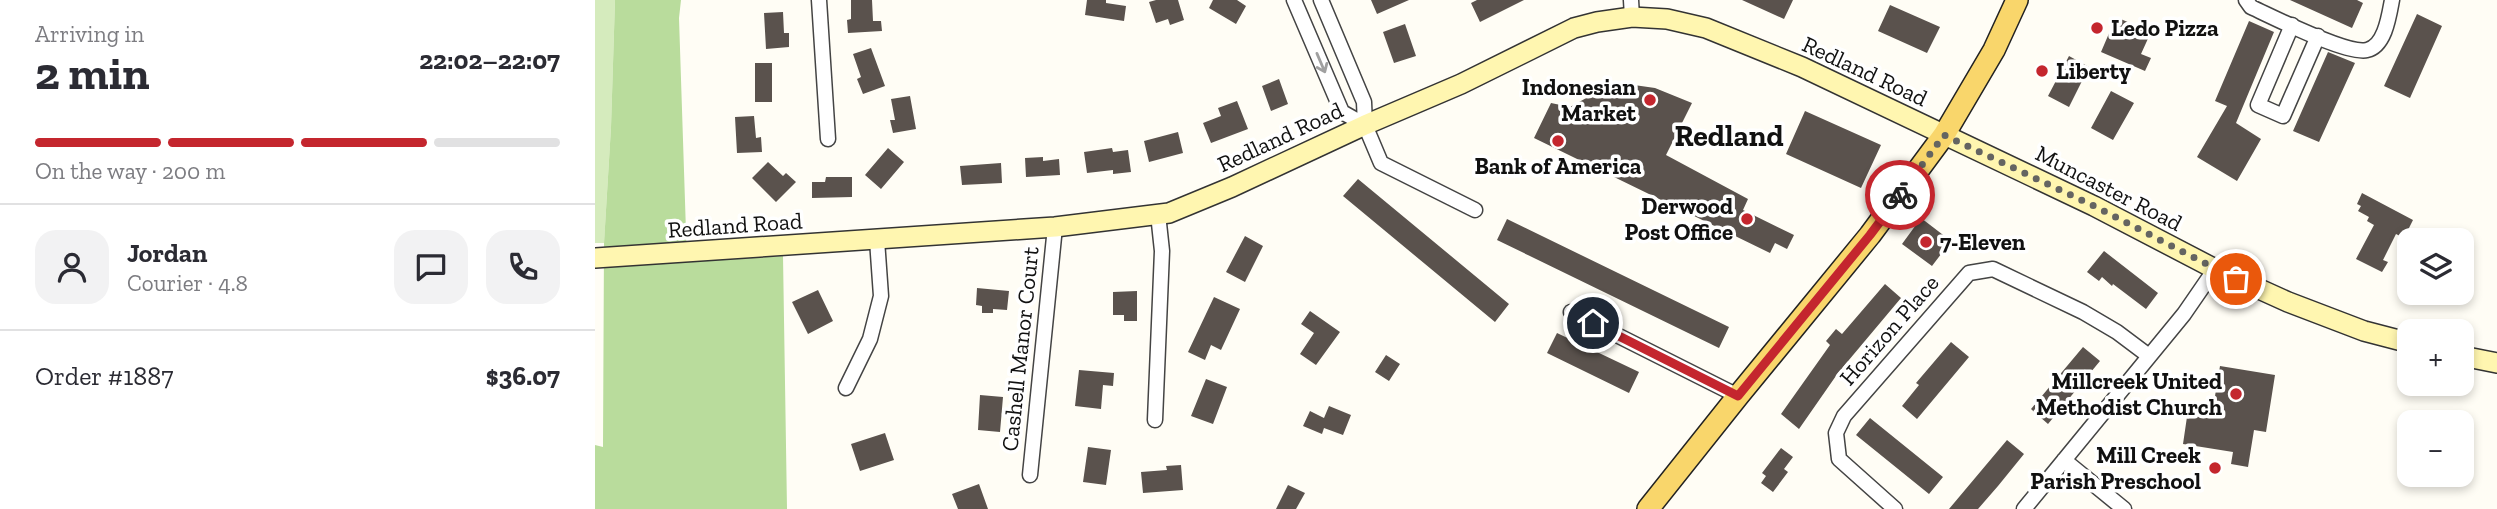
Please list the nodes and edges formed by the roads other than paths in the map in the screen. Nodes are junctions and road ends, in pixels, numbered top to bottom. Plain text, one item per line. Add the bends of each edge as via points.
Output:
1 (819, 0) edge
2 (1294, 0) edge
3 (1321, 0) edge
4 (2017, 0) edge
5 (2246, 0) edge
6 (2392, 0) edge
7 (1632, 9) edge
8 (2292, 25) junction
9 (2318, 36) junction
10 (1364, 125) junction
11 (1944, 135) junction
12 (828, 139) dead end
13 (1475, 210) dead end
14 (1158, 215) junction
15 (1055, 227) junction
16 (877, 240) junction
17 (595, 258) edge
18 (2215, 269) junction
19 (1571, 312) dead end
20 (2397, 340) edge
21 (2149, 356) junction
22 (2474, 358) edge
23 (2497, 363) edge
24 (846, 388) dead end
25 (1738, 396) junction
26 (1155, 420) dead end
27 (2064, 460) junction
28 (1030, 475) dead end
29 (1648, 509) edge
30 (1895, 509) edge
31 (2024, 509) edge
32 (2124, 509) edge

1 - 12 street
2 -> 10 street via 1342,112
3 - 10 street via 1364,103
4 - 11 main road via 1994,50
5 - 8 street via 2251,7
6 - 9 street via 2385,31 2367,50 2349,50
7 - 10 main road, Redland Road via 1574,28
7 - 11 main road, Redland Road via 1754,46
8 - 9 street
8 - 9 street via 2258,105 2283,116
10 - 13 street via 1381,163
10 - 14 main road, Redland Road via 1232,187
11 - 18 main road, Muncaster Road
11 - 25 main road via 1870,235
14 - 15 main road, Redland Road
14 - 26 street via 1162,251
15 - 16 main road, Redland Road
15 - 28 street, Cashell Manor Court
16 - 17 main road, Redland Road
16 - 24 street via 881,296 870,340
18 - 20 main road, Muncaster Road via 2288,302
18 - 21 street
19 - 25 street
21 - 27 street
21 - 30 street, Horizon Place via 2083,312 1993,269 1969,273 1844,416 1836,433 1839,459
22 - 23 main road
25 - 29 main road
27 - 31 street
27 - 32 street

